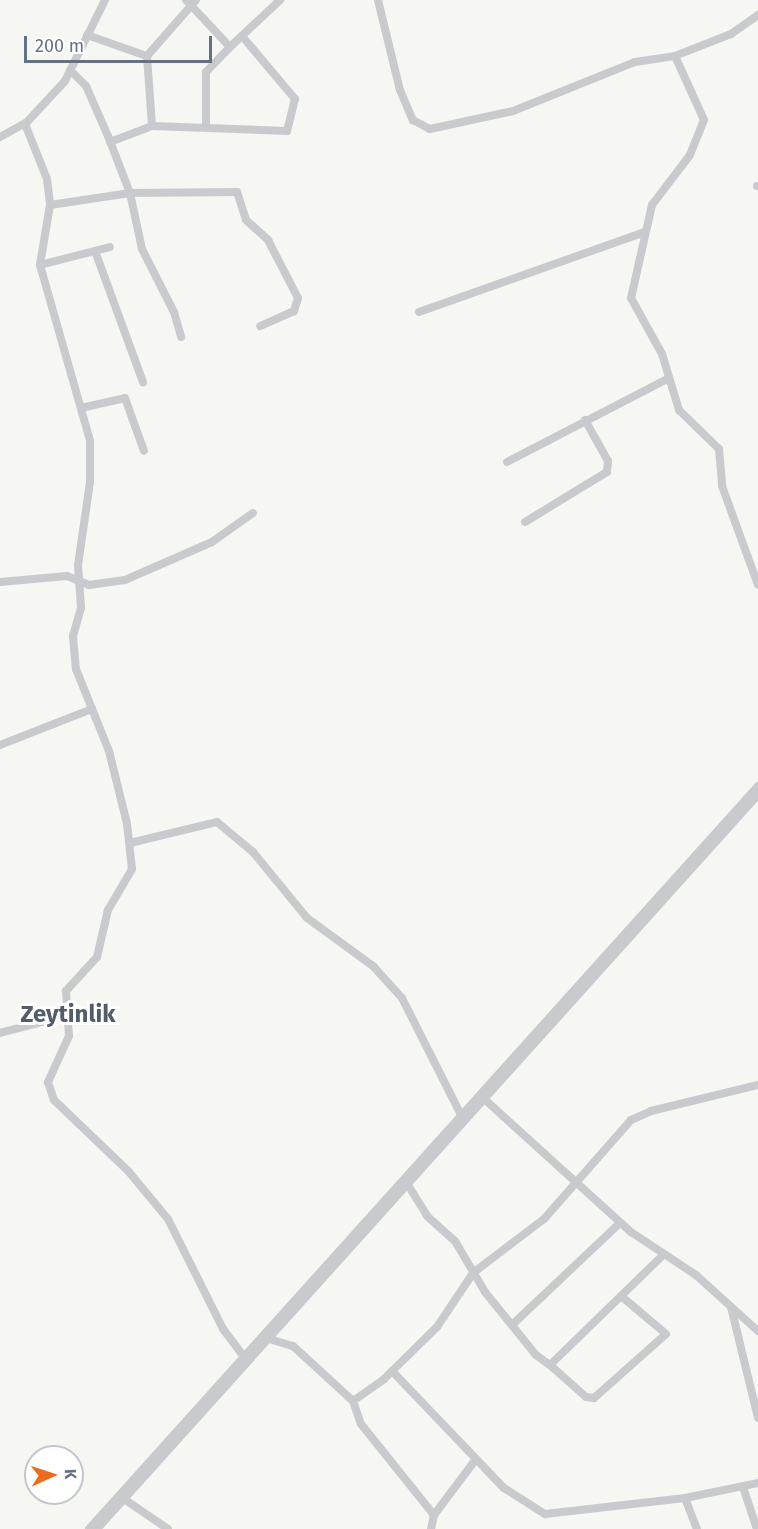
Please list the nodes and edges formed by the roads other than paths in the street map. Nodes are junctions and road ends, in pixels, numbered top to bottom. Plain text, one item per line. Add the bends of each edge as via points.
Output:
1 (93, 0) edge
2 (105, 0) edge
3 (280, 0) edge
4 (378, 0) edge
5 (191, 2) edge
6 (95, 12) junction
7 (758, 15) edge
8 (87, 36) junction
9 (242, 36) junction
10 (230, 47) junction
11 (147, 56) junction
12 (675, 56) junction
13 (70, 70) junction
14 (25, 124) junction
15 (152, 126) junction
16 (206, 127) junction
17 (0, 137) edge
18 (110, 142) junction
19 (130, 193) junction
20 (50, 205) junction
21 (645, 232) junction
22 (110, 247) dead end
23 (95, 251) junction
24 (40, 265) junction
25 (419, 312) dead end
26 (260, 326) dead end
27 (181, 338) dead end
28 (669, 378) junction
29 (143, 382) dead end
30 (81, 408) junction
31 (585, 420) junction
32 (144, 451) dead end
33 (507, 462) dead end
34 (254, 513) dead end
35 (525, 522) dead end
36 (79, 578) junction
37 (0, 582) edge
38 (758, 585) edge
39 (92, 709) junction
40 (0, 745) edge
41 (758, 786) edge
42 (758, 795) edge
43 (129, 843) junction
44 (69, 1015) junction
45 (0, 1033) edge
46 (758, 1085) edge
47 (483, 1097) junction
48 (461, 1115) junction
49 (575, 1182) junction
50 (408, 1185) junction
51 (620, 1222) junction
52 (664, 1254) junction
53 (473, 1273) junction
54 (621, 1296) junction
55 (731, 1307) junction
56 (512, 1324) junction
57 (758, 1331) edge
58 (266, 1338) junction
59 (244, 1357) junction
60 (550, 1365) junction
61 (392, 1371) junction
62 (353, 1401) junction
63 (758, 1418) edge
64 (476, 1459) junction
65 (758, 1483) edge
66 (743, 1487) junction
67 (686, 1498) junction
68 (124, 1499) junction
69 (434, 1515) junction
70 (89, 1529) edge
71 (98, 1529) edge
72 (168, 1529) edge
73 (430, 1529) edge
74 (697, 1529) edge
75 (757, 1529) edge

1 - 6 street
2 - 6 street
3 - 9 street
4 - 12 street via 399,90 413,120 430,129 513,111 635,62
5 - 10 street
5 - 11 street
6 - 8 street
7 - 12 street via 732,34
8 - 11 street
8 - 13 street
9 - 10 street
9 - 16 street via 295,99 291,127 281,133
10 - 16 street via 206,72
11 - 15 street
12 - 21 street via 704,120 690,155 652,205
13 - 14 street
13 - 18 street via 86,86
14 - 17 street
14 - 20 street via 47,179
15 - 16 street
15 - 18 street
18 - 19 street
19 - 20 street
19 - 26 street via 237,192 246,220 268,240 298,298 294,311
19 - 27 street via 142,249 174,312
20 - 24 street
21 - 25 street
21 - 28 street via 632,298
22 - 23 street
23 - 24 street
23 - 29 street
24 - 30 street
28 - 31 street
28 - 38 street via 679,410 719,449 722,486
30 - 32 street via 116,397 127,399
30 - 36 street via 90,441 90,482
31 - 33 street
31 - 35 street via 608,460 607,472
34 - 36 street via 212,542 155,570 89,585
36 - 37 street
36 - 39 street via 81,608 73,636 76,669
39 - 40 street
39 - 43 street via 109,751
41 - 47 street
42 - 47 street
43 - 44 street via 132,869 108,910 97,957 79,972 66,992
43 - 48 street via 218,822 253,852 307,918 373,966 402,998
44 - 45 street
44 - 59 street via 69,1036 48,1082 54,1100 129,1172 168,1219 223,1329
46 - 49 street via 639,1115
47 - 48 street
47 - 49 street
47 - 50 street
48 - 58 street
49 - 51 street
49 - 53 street via 544,1220
50 - 53 street via 427,1216 454,1241
50 - 58 street
51 - 52 street
51 - 56 street
52 - 54 street
52 - 55 street
53 - 56 street
53 - 61 street via 437,1327
54 - 60 street
54 - 60 street via 666,1334 594,1398 586,1398
55 - 57 street
55 - 63 street
56 - 60 street
58 - 59 street
58 - 62 street via 292,1346
58 - 68 street
59 - 70 street
61 - 62 street
61 - 64 street
62 - 69 street via 361,1424
64 - 67 street via 504,1488 545,1514
64 - 69 street
65 - 66 street
66 - 67 street
66 - 75 street
67 - 74 street
68 - 71 street
68 - 72 street
69 - 73 street

